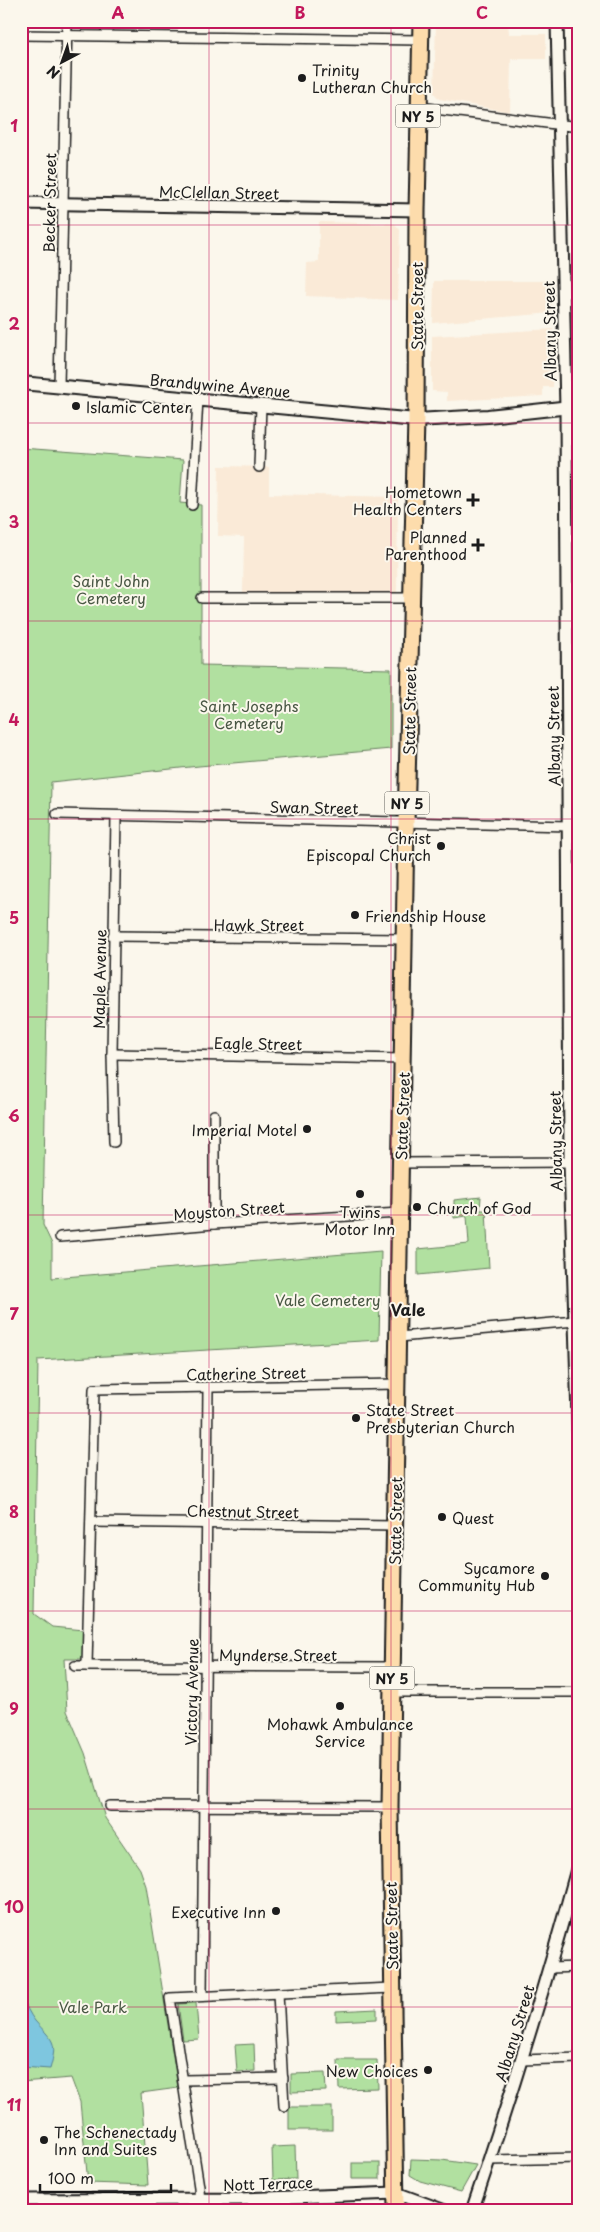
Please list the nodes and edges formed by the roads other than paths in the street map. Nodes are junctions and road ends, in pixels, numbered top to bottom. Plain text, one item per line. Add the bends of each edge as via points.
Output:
1 (67, 21) edge
2 (421, 21) edge
3 (557, 21) edge
4 (21, 35) edge
5 (66, 36) junction
6 (420, 40) junction
7 (418, 107) junction
8 (560, 124) junction
9 (579, 127) edge
10 (21, 203) edge
11 (63, 204) junction
12 (417, 210) junction
13 (21, 383) edge
14 (59, 386) junction
15 (198, 400) junction
16 (261, 405) junction
17 (572, 407) edge
18 (416, 420) junction
19 (258, 468) dead end
20 (192, 506) dead end
21 (202, 598) dead end
22 (411, 598) junction
23 (579, 669) edge
24 (567, 670) junction
25 (57, 814) dead end
26 (116, 816) junction
27 (406, 823) junction
28 (570, 826) junction
29 (113, 936) junction
30 (405, 939) junction
31 (574, 940) edge
32 (112, 1054) junction
33 (404, 1059) junction
34 (214, 1115) dead end
35 (114, 1142) dead end
36 (574, 1161) edge
37 (401, 1163) junction
38 (400, 1214) junction
39 (214, 1224) junction
40 (60, 1237) dead end
41 (575, 1321) junction
42 (399, 1337) junction
43 (577, 1368) edge
44 (398, 1384) junction
45 (208, 1387) junction
46 (579, 1450) edge
47 (91, 1522) junction
48 (206, 1524) junction
49 (395, 1526) junction
50 (75, 1666) dead end
51 (87, 1666) junction
52 (205, 1667) junction
53 (392, 1667) junction
54 (392, 1692) junction
55 (579, 1692) edge
56 (110, 1806) dead end
57 (204, 1807) junction
58 (390, 1807) junction
59 (579, 1862) edge
60 (579, 1967) edge
61 (550, 1968) junction
62 (392, 1988) junction
63 (278, 1993) junction
64 (202, 1996) junction
65 (579, 2058) edge
66 (522, 2060) junction
67 (283, 2078) junction
68 (184, 2080) junction
69 (284, 2106) dead end
70 (579, 2158) edge
71 (489, 2160) junction
72 (396, 2193) junction
73 (21, 2200) edge
74 (106, 2205) edge
75 (199, 2205) edge
76 (396, 2211) edge
77 (445, 2211) edge
78 (472, 2211) edge

1 - 5 street, Becker Street
2 - 6 main road, State Street / NY 5
3 - 8 street, Albany Street
4 - 5 street
5 - 6 street
5 - 11 street, Becker Street
6 - 7 main road, State Street / NY 5
7 - 8 street
7 - 12 main road, State Street / NY 5
8 - 9 street
8 - 17 street, Albany Street
10 - 11 street, McClellan Street
11 - 12 street, McClellan Street
11 - 14 street, Becker Street
12 - 18 main road, State Street / NY 5
13 - 14 main road, Brandywine Avenue
14 - 15 main road, Brandywine Avenue
15 - 16 main road, Brandywine Avenue
15 - 20 street
16 - 18 main road, Brandywine Avenue
16 - 19 street
17 - 18 main road, Brandywine Avenue
17 - 24 street, Albany Street
18 - 22 main road, State Street / NY 5
21 - 22 street
22 - 27 main road, State Street / NY 5
23 - 24 street
24 - 28 street, Albany Street
25 - 26 street, Swan Street
26 - 27 street, Swan Street
26 - 29 street, Maple Avenue
27 - 28 street, Swan Street
27 - 30 main road, State Street / NY 5
28 - 31 street, Albany Street
29 - 30 street, Hawk Street
29 - 32 street, Maple Avenue
30 - 33 main road, State Street / NY 5
31 - 36 street, Albany Street
32 - 33 street, Eagle Street
32 - 35 street, Maple Avenue
33 - 37 main road, State Street / NY 5
34 - 39 street
36 - 37 street
36 - 41 street, Albany Street
37 - 38 main road, State Street / NY 5
38 - 39 street, Moyston Street
38 - 42 main road, State Street / NY 5
39 - 40 street, Moyston Street
41 - 42 street
41 - 43 street, Albany Street
42 - 44 main road, State Street / NY 5
43 - 46 street, Albany Street
44 - 45 street, Catherine Street
44 - 49 main road, State Street / NY 5
45 - 47 street, Catherine Street via 94,1389
45 - 48 street, Victory Avenue
47 - 48 street, Chestnut Street
47 - 51 street
48 - 49 street, Chestnut Street
48 - 52 street, Victory Avenue
49 - 53 main road, State Street / NY 5
50 - 51 street, Mynderse Street
51 - 52 street, Mynderse Street
52 - 53 street, Mynderse Street
52 - 57 street, Victory Avenue
53 - 54 main road, State Street / NY 5
54 - 55 street
54 - 58 main road, State Street / NY 5
56 - 57 street
57 - 58 street
57 - 64 street, Victory Avenue
58 - 62 main road, State Street / NY 5
59 - 61 street, Albany Street
60 - 61 street
61 - 66 street, Albany Street
62 - 63 street
62 - 72 main road, State Street / NY 5
63 - 64 street
63 - 67 street
64 - 68 street via 170,1998
65 - 66 street
66 - 71 street, Albany Street
67 - 68 street
67 - 69 street
68 - 75 street
70 - 71 street
71 - 78 street, Albany Street
72 - 75 street, Nott Terrace
72 - 76 main road, State Street / NY 5
72 - 77 street
73 - 74 street, Nott Terrace
74 - 75 street, Nott Terrace

